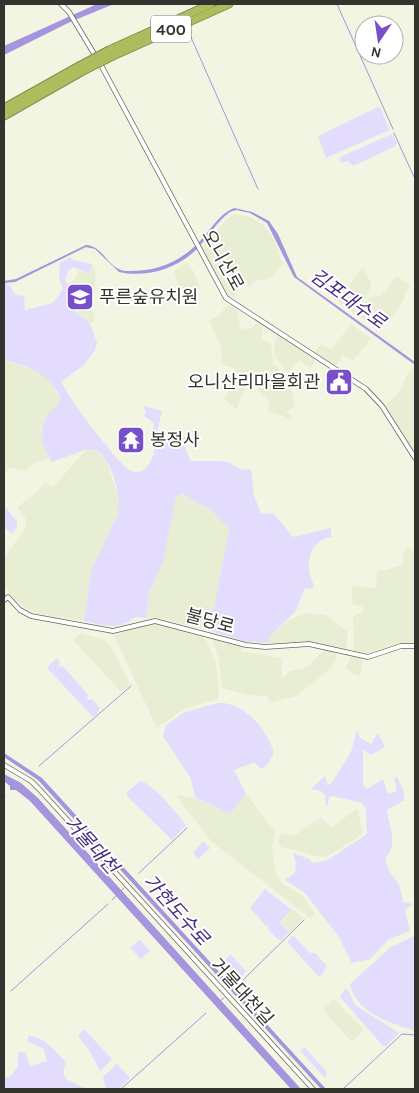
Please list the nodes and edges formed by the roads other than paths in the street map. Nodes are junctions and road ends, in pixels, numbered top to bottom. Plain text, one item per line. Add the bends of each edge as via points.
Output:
1 (61, 4) edge
2 (211, 4) edge
3 (229, 4) edge
4 (93, 52) dead end
5 (111, 53) junction
6 (102, 67) dead end
7 (81, 69) junction
8 (4, 108) edge
9 (4, 116) edge
10 (415, 458) edge
11 (4, 600) edge
12 (415, 646) edge
13 (4, 764) edge
14 (314, 1089) edge

1 - 4 street
2 - 5 highway, 400
3 - 5 highway, 400
5 - 7 highway, 400, bridge
6 - 10 street, 오니산로 via 226,298 366,389 382,406
7 - 8 highway, 400
7 - 9 highway, 400
11 - 12 street, 불당로 via 8,597 31,616 106,630 155,621 246,645 309,644 368,657 401,646
13 - 14 street, 거물대천길 via 40,790

